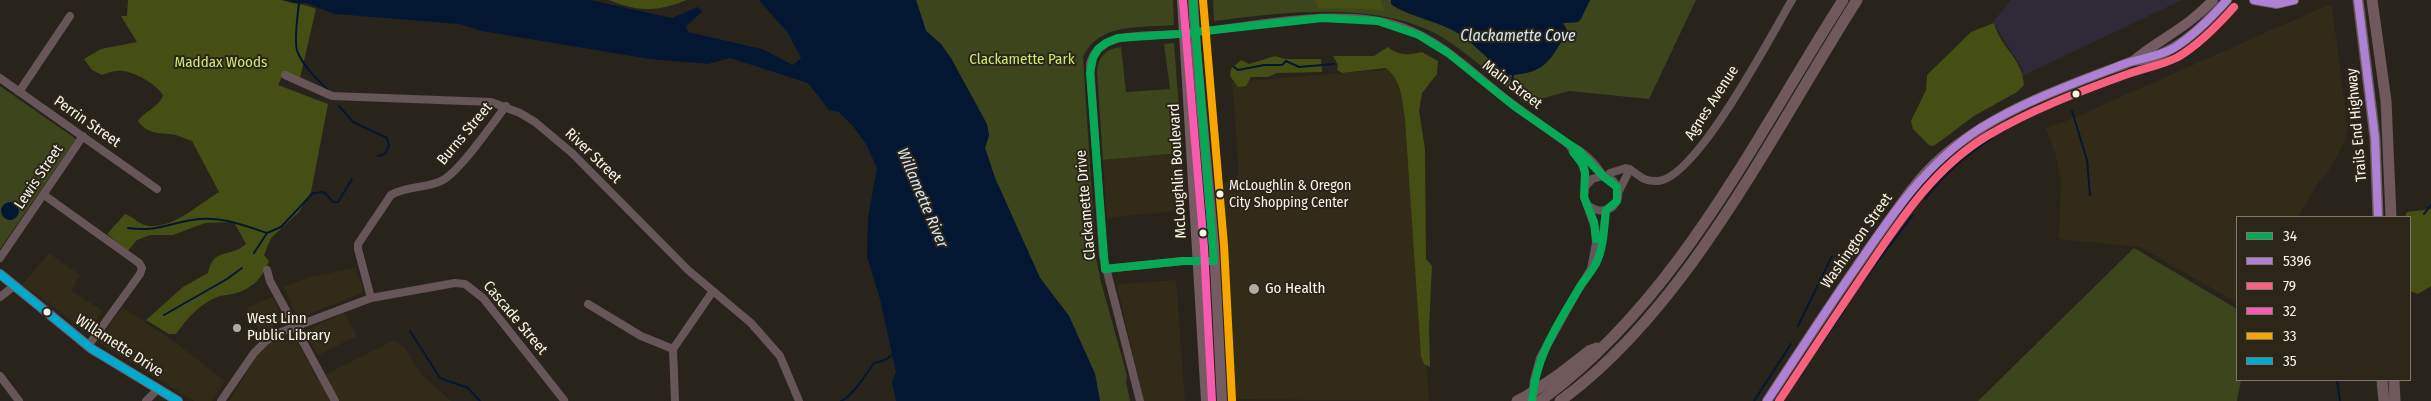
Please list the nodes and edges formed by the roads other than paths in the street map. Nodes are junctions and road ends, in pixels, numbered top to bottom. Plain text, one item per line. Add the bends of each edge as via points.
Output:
1 (1182, 0) edge
2 (1193, 0) edge
3 (1792, 0) edge
4 (1843, 0) edge
5 (1857, 0) edge
6 (2213, 0) edge
7 (2227, 0) edge
8 (2254, 0) edge
9 (2294, 0) edge
10 (2358, 0) edge
11 (2372, 0) edge
12 (70, 16) dead end
13 (1206, 31) dead end
14 (1176, 34) dead end
15 (2133, 61) junction
16 (286, 75) dead end
17 (0, 78) edge
18 (19, 92) junction
19 (506, 106) junction
20 (83, 136) junction
21 (1569, 146) junction
22 (1630, 169) junction
23 (1605, 177) junction
24 (1585, 187) junction
25 (157, 189) dead end
26 (1619, 191) junction
27 (44, 196) junction
28 (1589, 206) junction
29 (1606, 210) junction
30 (2378, 216) edge
31 (2391, 216) edge
32 (0, 258) edge
33 (1197, 261) junction
34 (1214, 261) junction
35 (1105, 269) junction
36 (1591, 269) junction
37 (267, 270) dead end
38 (0, 274) edge
39 (14, 286) junction
40 (713, 291) junction
41 (0, 297) edge
42 (371, 298) junction
43 (588, 304) dead end
44 (296, 327) junction
45 (1606, 345) junction
46 (88, 346) junction
47 (673, 349) junction
48 (0, 376) edge
49 (2382, 381) edge
50 (2394, 381) edge
51 (158, 389) junction
52 (564, 400) edge
53 (19, 401) edge
54 (146, 401) edge
55 (178, 401) edge
56 (221, 401) edge
57 (335, 401) edge
58 (675, 401) edge
59 (800, 401) edge
60 (1140, 401) edge
61 (1206, 401) edge
62 (1222, 401) edge
63 (1517, 401) edge
64 (1532, 401) edge
65 (1540, 401) edge
66 (1560, 401) edge
67 (1767, 401) edge
68 (2384, 401) edge
69 (2395, 401) edge

1 - 33 main road, McLoughlin Boulevard, bridge
2 - 34 main road, McLoughlin Boulevard, bridge
3 - 22 street, Agnes Avenue via 1723,115 1684,167 1658,181 1643,179
4 - 45 highway via 1698,232 1648,298
5 - 66 highway via 1683,274 1616,352
6 - 15 main road, Washington Street via 2180,30
7 - 15 main road, Washington Street via 2184,42 2150,60
8 - 9 main road via 2277,4
10 - 30 highway, Trails End Highway via 2375,138
11 - 31 highway, Trails End Highway via 2386,101
12 - 18 street
13 - 21 street, Main Street via 1258,23 1315,20 1365,20 1403,28 1436,44
14 - 35 street, Clackamette Drive via 1106,42 1090,64
15 - 67 main road, Washington Street via 2035,99 1995,119 1935,163 1905,198 1854,270
16 - 19 street, River Street via 332,96 490,102
17 - 18 street, Perrin Street
18 - 20 street, Perrin Street
19 - 40 street, River Street via 535,122 572,153 668,251
19 - 42 street, Burns Street via 451,175 433,184 398,190 391,195 358,244
20 - 25 street, Perrin Street
20 - 27 street, Lewis Street
21 - 23 street, Main Street via 1586,156
21 - 24 street, Main Street via 1584,167
22 - 23 street via 1615,171
22 - 26 street
23 - 24 street via 1592,179
23 - 26 street, Main Street via 1615,182
24 - 28 street, Main Street via 1584,197
26 - 29 street, Main Street via 1614,205
27 - 32 street, Lewis Street
27 - 46 street via 142,268
28 - 29 street via 1594,210
28 - 36 street, Main Street via 1596,233
29 - 36 street, Main Street via 1600,254
33 - 34 street
33 - 35 street
33 - 61 main road, McLoughlin Boulevard
34 - 62 main road, McLoughlin Boulevard
35 - 60 street, Clackamette Drive
36 - 64 street, Main Street via 1540,358
37 - 44 street
38 - 39 main road, Willamette Drive
39 - 41 street
39 - 46 main road, Willamette Drive
40 - 47 street
40 - 59 street, River Street via 751,323 780,356
42 - 44 street
42 - 52 street, Cascade Street via 465,284 483,298
43 - 47 street via 641,336
44 - 56 street via 273,336 260,346
44 - 57 street
45 - 63 highway, bridge via 1589,350
45 - 65 highway
46 - 51 main road, Willamette Drive
47 - 58 street
48 - 53 street
49 - 68 highway
50 - 69 highway
51 - 54 street
51 - 55 main road, Willamette Drive

